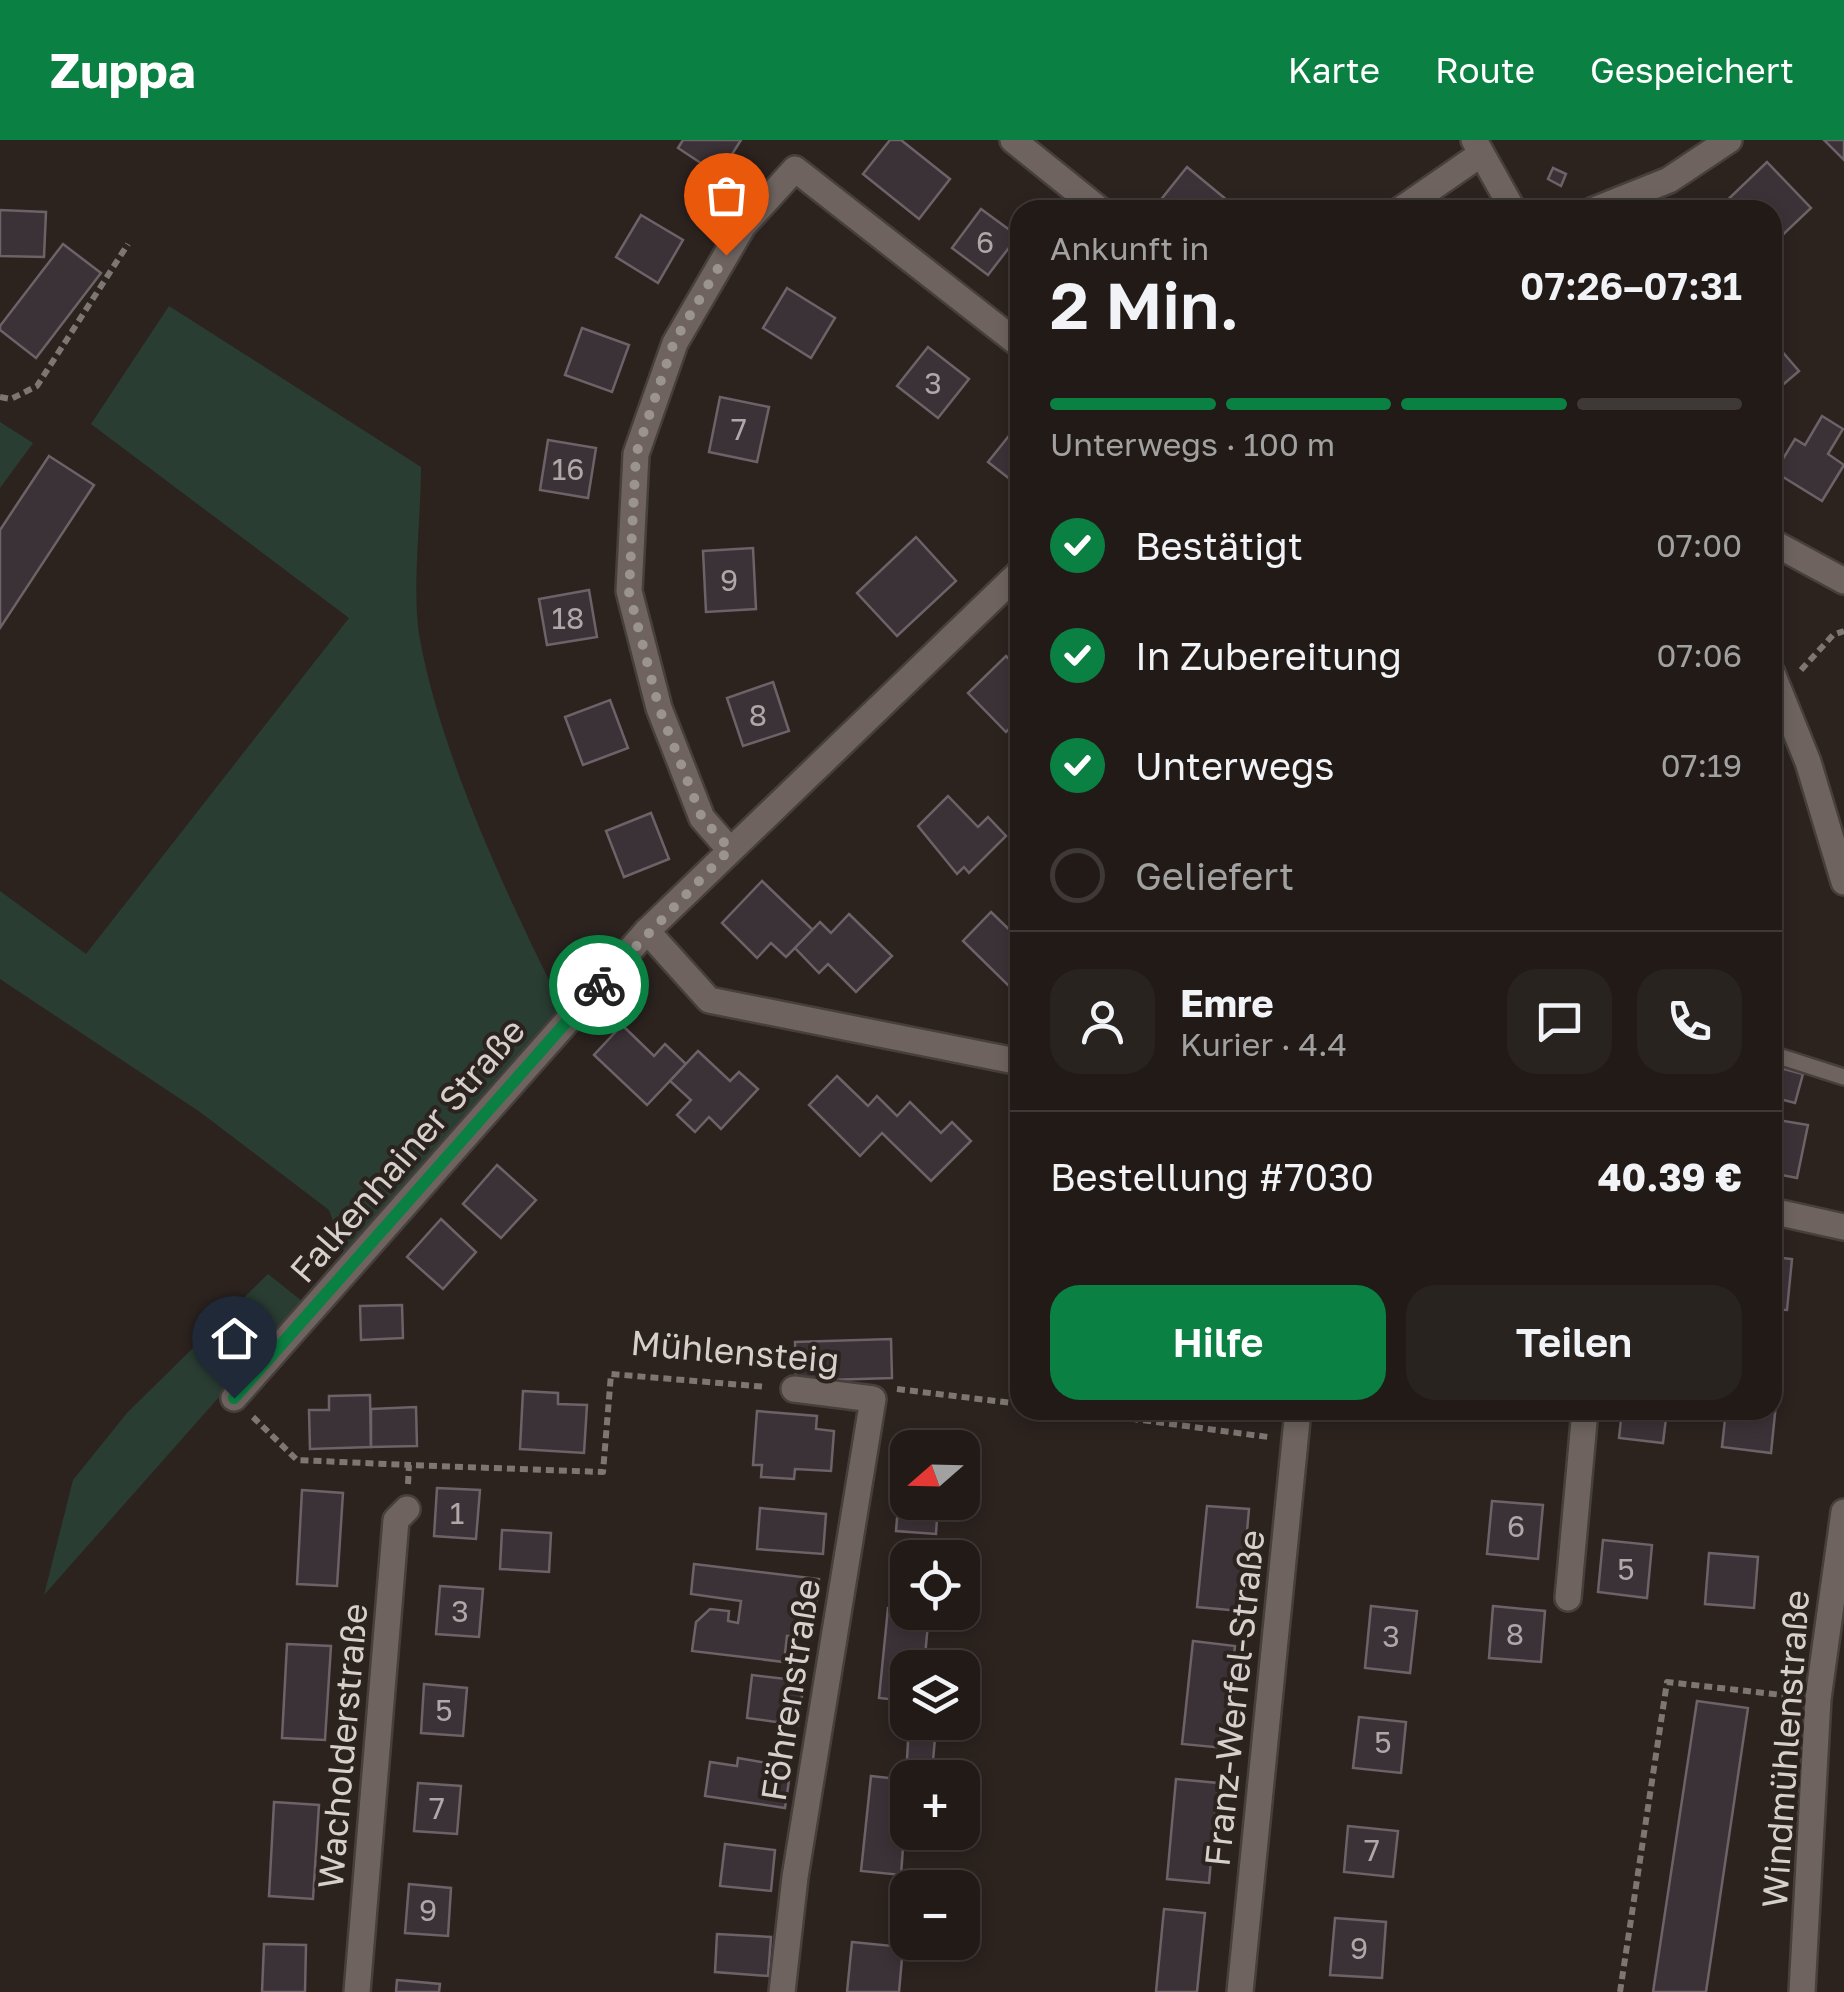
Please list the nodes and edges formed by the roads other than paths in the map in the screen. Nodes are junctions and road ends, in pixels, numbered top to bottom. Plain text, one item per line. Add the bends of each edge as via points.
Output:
1 (1012, 140) edge
2 (1729, 140) edge
3 (1478, 147) edge
4 (1087, 200) edge
5 (1412, 200) edge
6 (1507, 200) edge
7 (1619, 200) edge
8 (1010, 337) edge
9 (1782, 547) edge
10 (1844, 581) edge
11 (1010, 585) edge
12 (1782, 695) edge
13 (730, 849) junction
14 (1844, 882) edge
15 (648, 930) junction
16 (1782, 1057) edge
17 (1010, 1060) edge
18 (1844, 1077) edge
19 (1782, 1213) edge
20 (1844, 1226) edge
21 (794, 1390) road end
22 (234, 1398) road end
23 (873, 1399) joint
24 (1297, 1420) edge
25 (1584, 1420) edge
26 (407, 1510) road end
27 (1844, 1512) edge
28 (1839, 1577) edge
29 (1568, 1598) dead end
30 (357, 1992) edge
31 (782, 1992) edge
32 (1240, 1992) edge
33 (1802, 1992) edge

1 - 4 street
2 - 7 street via 1669,180
3 - 5 street
3 - 6 street
8 - 13 street via 795,170 743,226 674,342 636,454 629,592 659,708 702,818
9 - 10 street
11 - 13 street, Falkenhainer Straße
12 - 14 street
13 - 15 street, Falkenhainer Straße
15 - 17 street via 709,1000
15 - 22 street, Falkenhainer Straße
16 - 18 lane
19 - 20 street
21 - 23 street, Mühlensteig
23 - 31 street, Föhrenstraße
24 - 32 street, Franz-Werfel-Straße
25 - 29 street
26 - 30 street, Wacholderstraße via 396,1520
27 - 28 street, Windmühlenstraße
28 - 33 street, Windmühlenstraße via 1818,1699

